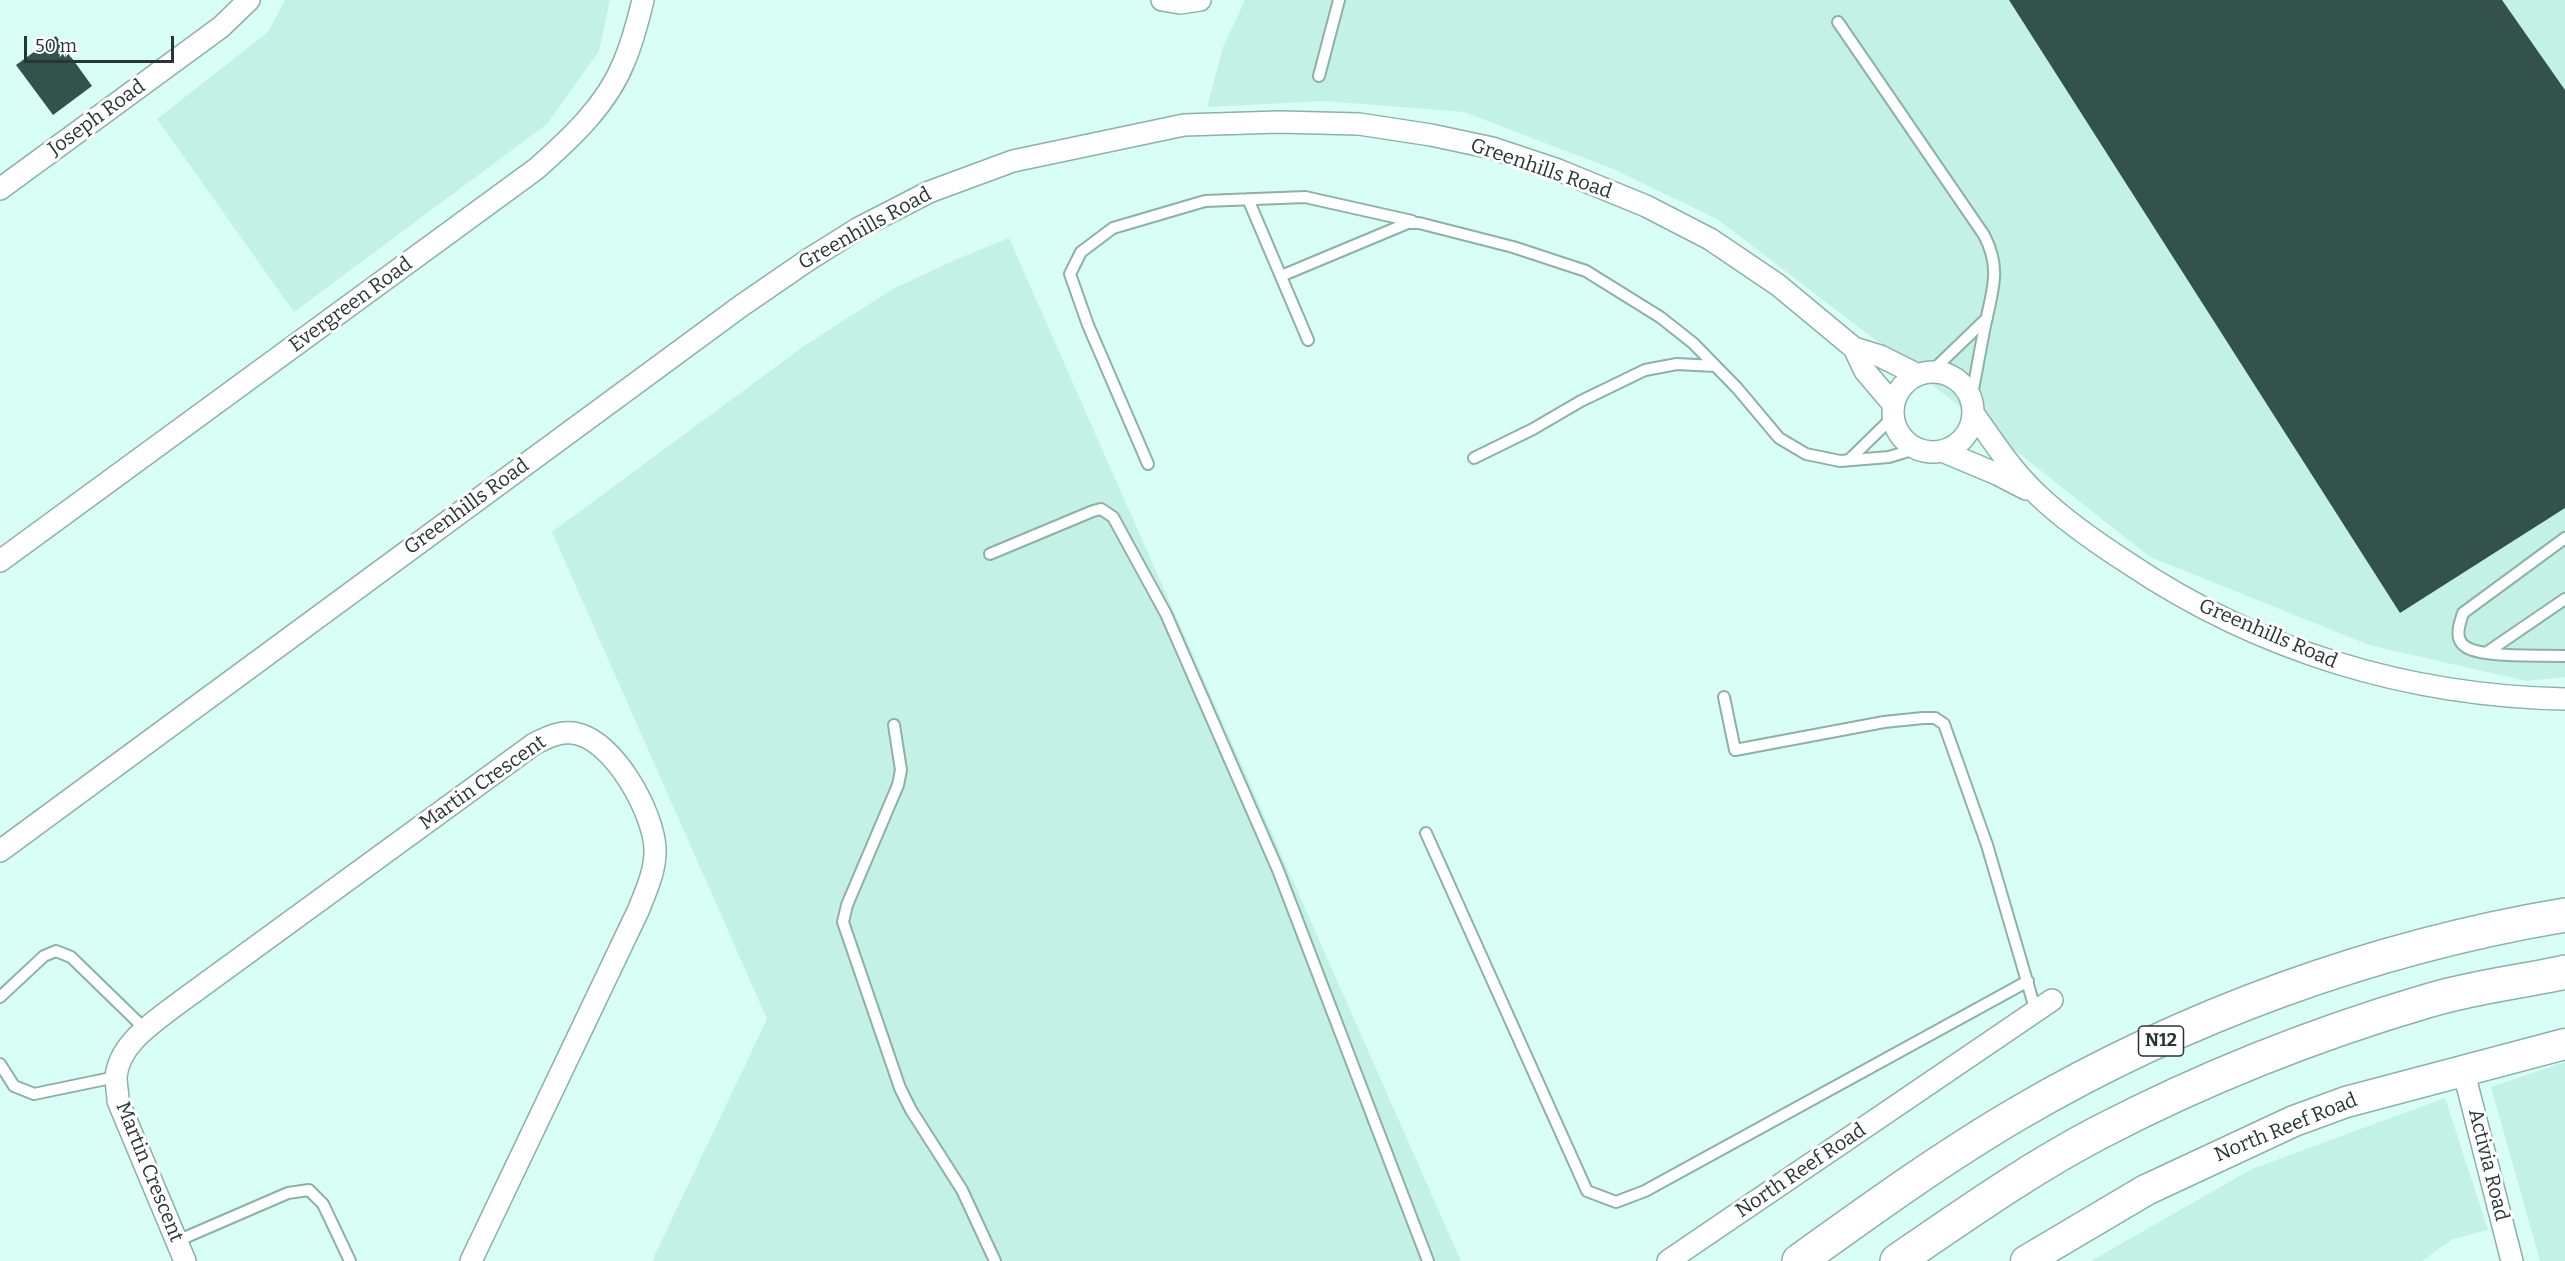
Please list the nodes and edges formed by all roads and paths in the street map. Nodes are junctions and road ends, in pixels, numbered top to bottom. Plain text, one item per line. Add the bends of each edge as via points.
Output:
1 (249, 0) edge
2 (643, 0) edge
3 (1339, 0) edge
4 (1839, 22) dead end
5 (1319, 76) dead end
6 (0, 189) edge
7 (1248, 199) junction
8 (1419, 222) junction
9 (1281, 276) junction
10 (1987, 318) junction
11 (1308, 340) dead end
12 (1854, 348) junction
13 (1715, 366) junction
14 (1924, 373) junction
15 (1972, 406) junction
16 (1893, 411) junction
17 (1915, 449) junction
18 (1942, 451) junction
19 (1474, 458) dead end
20 (1850, 459) junction
21 (1148, 464) dead end
22 (2037, 494) junction
23 (2565, 538) edge
24 (990, 554) dead end
25 (0, 561) edge
26 (2565, 599) edge
27 (2486, 653) junction
28 (2565, 656) edge
29 (1724, 698) dead end
30 (2565, 699) edge
31 (894, 725) dead end
32 (1426, 833) dead end
33 (0, 851) edge
34 (2565, 915) edge
35 (2565, 972) edge
36 (2028, 981) junction
37 (0, 997) edge
38 (2044, 1006) joint
39 (145, 1029) junction
40 (2565, 1044) edge
41 (0, 1064) edge
42 (2463, 1069) junction
43 (116, 1077) junction
44 (181, 1251) edge
45 (350, 1261) edge
46 (471, 1261) edge
47 (995, 1261) edge
48 (1428, 1261) edge
49 (1668, 1261) edge
50 (1799, 1261) edge
51 (1897, 1261) edge
52 (2026, 1261) edge
53 (2512, 1261) edge

1 - 6 street, Joseph Road via 221,27
2 - 25 street, Evergreen Road via 624,63 611,88 580,127 536,169
3 - 5 lane
4 - 10 lane via 1992,251 1994,285
7 - 8 lane via 1305,197
7 - 9 lane
7 - 21 lane via 1205,201 1113,228 1081,252 1070,274
8 - 9 lane via 1408,223
8 - 13 lane via 1586,271 1660,318
9 - 11 lane
10 - 14 lane
10 - 15 lane
12 - 14 street, Greenhills Road
12 - 16 street, Greenhills Road
12 - 33 street, Greenhills Road via 1778,285 1710,239 1646,206 1558,170 1462,141 1359,124 1184,124 1013,161 929,192 808,260
13 - 19 lane via 1677,364 1645,370
13 - 20 lane via 1779,438 1806,454
14 - 15 street via 1956,379 1965,388
14 - 16 street via 1898,392
15 - 18 street via 1970,426 1964,437
15 - 22 street, Greenhills Road via 2016,471
16 - 17 street via 1896,430
16 - 20 lane
17 - 18 street
17 - 20 lane via 1889,457
18 - 22 street, Greenhills Road
22 - 30 street, Greenhills Road via 2092,540 2163,587 2229,622 2306,654 2377,676 2452,691
23 - 27 lane via 2463,613 2458,629 2461,642
24 - 48 lane via 1093,511 1101,509 1113,517 1166,614 1278,870
26 - 27 lane
27 - 28 lane
29 - 36 lane via 1735,750 1923,717 1944,724 1987,844
31 - 47 lane via 901,770 898,785 843,922 900,1088 962,1190
32 - 36 lane via 1587,1191 1616,1202 1645,1191
34 - 50 highway, N12 via 2446,939 2381,958 2239,1006 2173,1035 2099,1070 1959,1149
35 - 51 highway via 2430,1000 2235,1069 2099,1133 1997,1193
36 - 38 lane
37 - 39 lane via 44,956 56,951 71,957
38 - 49 street, North Reef Road
39 - 43 street, Martin Crescent via 121,1059
39 - 46 street, Martin Crescent via 534,744 553,734 566,733 599,744 635,791 651,826 654,867 638,910
40 - 42 main road, North Reef Road
41 - 43 lane via 14,1086 34,1094
42 - 52 main road, North Reef Road via 2294,1120 2146,1190
42 - 53 street, Activia Road
43 - 44 street, Martin Crescent via 118,1101
44 - 45 lane via 288,1193 309,1190 323,1204

